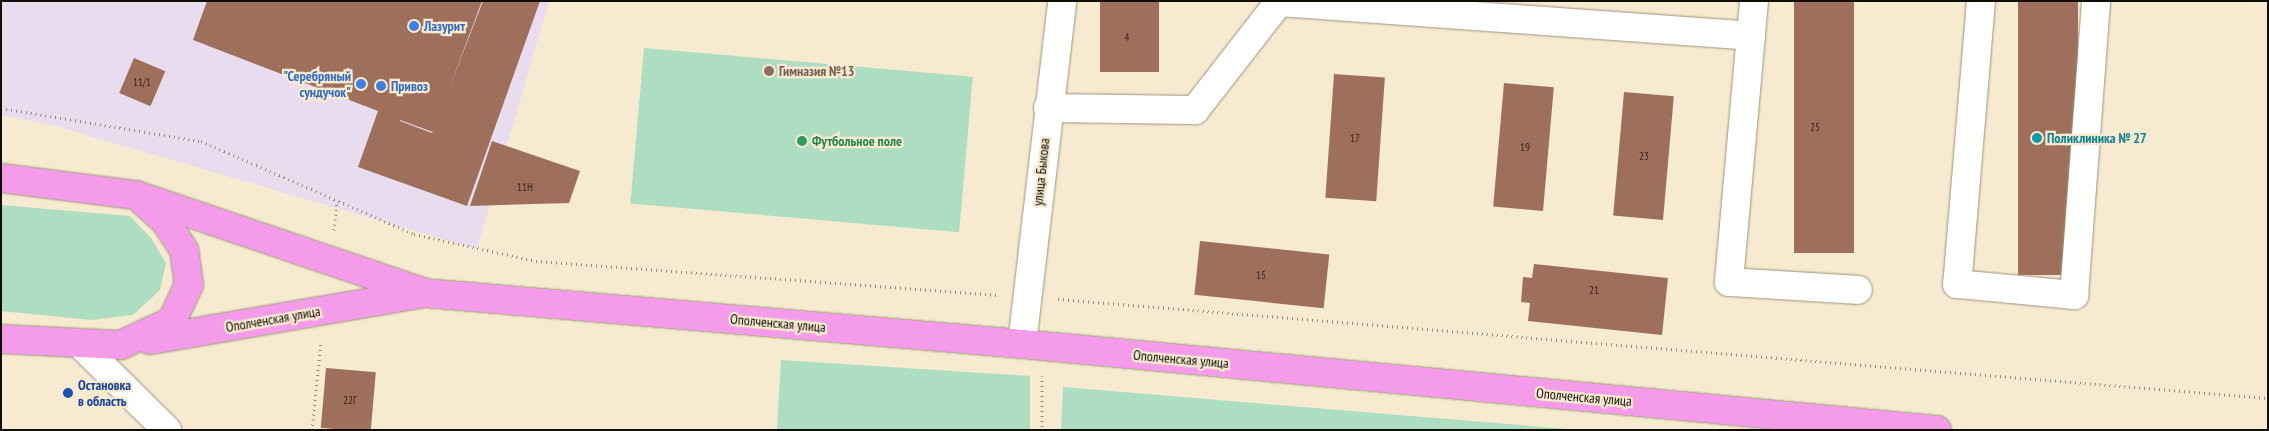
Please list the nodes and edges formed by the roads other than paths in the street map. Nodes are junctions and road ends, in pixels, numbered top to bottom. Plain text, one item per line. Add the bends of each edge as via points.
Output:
1 (1062, 1) edge
2 (1754, 1) edge
3 (1981, 1) edge
4 (2096, 1) edge
5 (1751, 36) junction
6 (1048, 108) junction
7 (1, 178) edge
8 (136, 195) junction
9 (1858, 290) dead end
10 (425, 293) junction
11 (1, 339) edge
12 (79, 343) junction
13 (1022, 344) junction
14 (121, 345) junction
15 (167, 430) edge
16 (1937, 430) edge

1 - 6 street, улица Быкова
2 - 5 street
3 - 4 street via 1957,284 2074,295
5 - 6 street via 1279,2 1194,110
5 - 9 street via 1729,282
6 - 13 street, улица Быкова
7 - 8 highway, Ополченская улица
8 - 10 highway, Ополченская улица
8 - 14 highway via 165,221 184,250 189,285 172,321
10 - 13 highway, Ополченская улица
10 - 14 highway, Ополченская улица
11 - 12 highway, Ополченская улица
12 - 14 highway, Ополченская улица
12 - 15 street
13 - 16 highway, Ополченская улица

